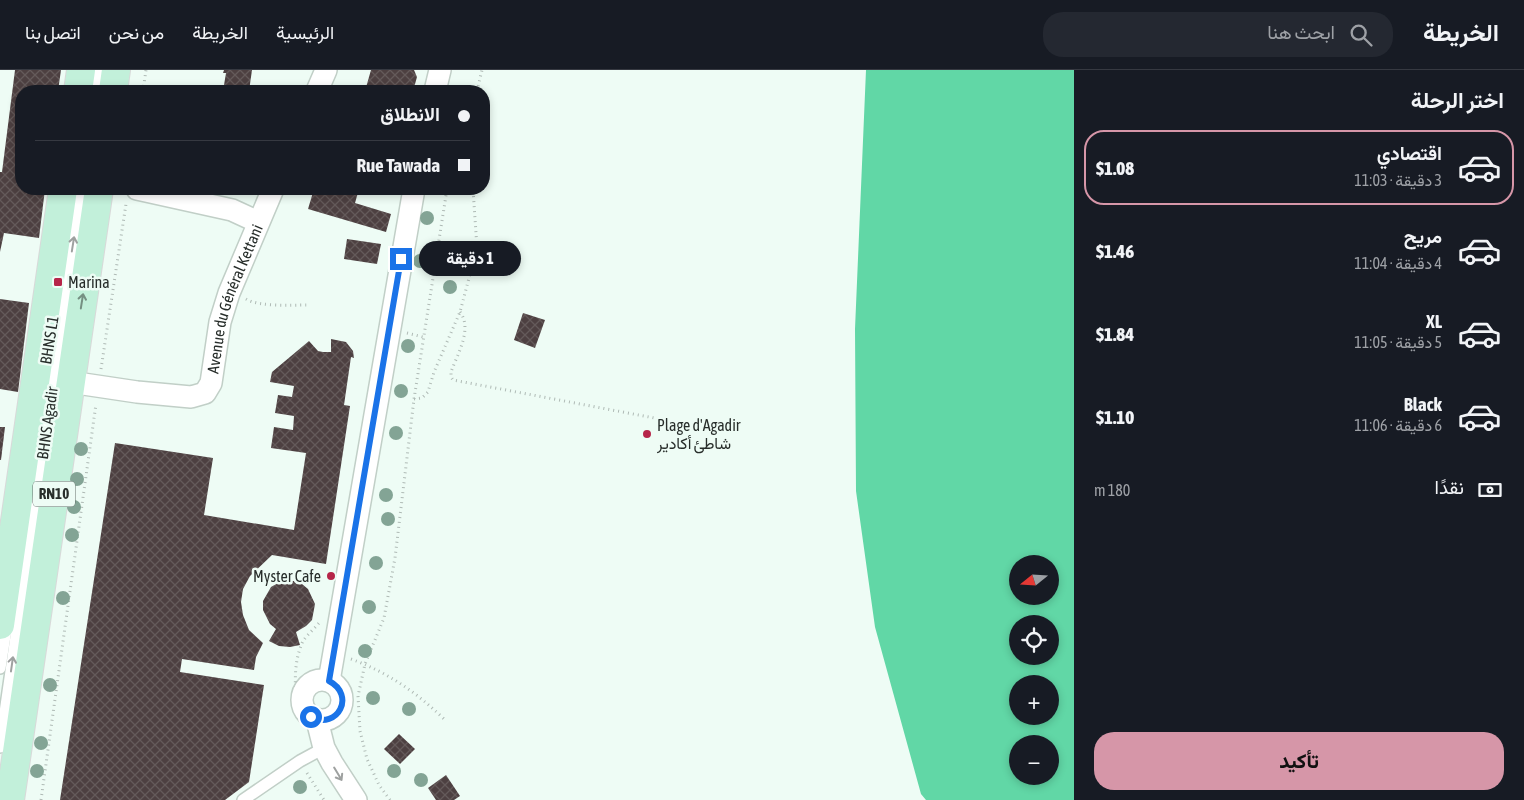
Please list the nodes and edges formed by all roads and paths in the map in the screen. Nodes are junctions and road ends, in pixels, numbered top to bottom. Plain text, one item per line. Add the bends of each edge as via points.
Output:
1 (81, 70) edge
2 (90, 70) edge
3 (100, 70) edge
4 (116, 70) edge
5 (146, 70) edge
6 (326, 70) edge
7 (440, 70) edge
8 (482, 70) edge
9 (79, 85) edge
10 (88, 85) edge
11 (97, 85) edge
12 (114, 85) edge
13 (144, 85) edge
14 (320, 85) edge
15 (436, 85) edge
16 (478, 85) edge
17 (62, 195) edge
18 (71, 195) edge
19 (80, 195) edge
20 (98, 195) edge
21 (132, 195) edge
22 (138, 195) edge
23 (270, 195) edge
24 (413, 195) edge
25 (446, 195) edge
26 (474, 195) edge
27 (258, 222) junction
28 (230, 292) junction
29 (307, 305) dead end
30 (460, 312) junction
31 (70, 382) junction
32 (98, 386) junction
33 (414, 399) junction
34 (665, 420) dead end
35 (0, 625) edge
36 (346, 658) dead end
37 (365, 664) junction
38 (0, 668) edge
39 (329, 681) junction
40 (444, 719) dead end
41 (317, 720) junction
42 (0, 747) edge
43 (324, 748) junction
44 (300, 761) junction
45 (10, 800) edge
46 (41, 800) edge
47 (243, 800) edge
48 (324, 800) edge
49 (356, 800) edge
50 (390, 800) edge

1 - 9 main road
2 - 10 lane
3 - 11 lane
4 - 12 main road
5 - 13 path
6 - 14 street
7 - 15 street
8 - 16 path
17 - 35 main road, RN10
18 - 38 lane, BHNS L1
42 -> 19 lane, BHNS Agadir
31 -> 20 main road, RN10
21 - 32 path
22 - 27 street via 232,210
23 - 27 street, Avenue du Général Kettani
24 - 39 street
25 - 33 path
26 - 30 path via 477,248
27 - 28 street, Avenue du Général Kettani
28 - 29 path via 251,302
28 - 32 street, Avenue du Général Kettani via 220,322 212,383 205,393 191,397
30 - 33 path via 428,392 422,398
30 - 34 path via 466,325 451,372 453,380
31 - 32 street, Avenue du Général Kettani
31 - 45 main road, RN10
32 - 46 path
33 - 37 path via 396,558 384,618
36 - 37 path
37 - 40 path via 425,700
37 - 50 path via 358,696 360,731 367,759
39 - 41 street via 340,690 342,703 336,715
39 - 41 street via 316,681 303,694 306,712
41 - 43 street
43 - 44 lane
43 -> 49 street
44 - 47 lane
44 - 48 path

